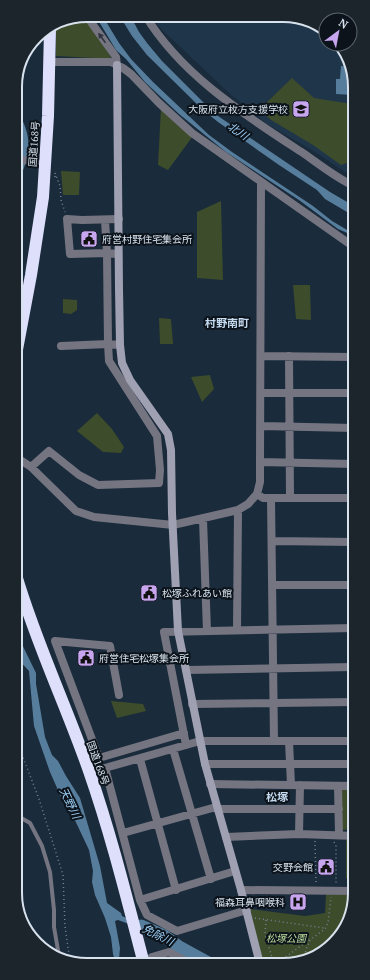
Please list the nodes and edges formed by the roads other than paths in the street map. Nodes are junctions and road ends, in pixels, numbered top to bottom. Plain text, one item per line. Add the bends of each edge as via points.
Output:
1 (91, 22) edge
2 (150, 22) edge
3 (50, 34) edge
4 (50, 62) junction
5 (117, 65) junction
6 (22, 161) edge
7 (41, 162) junction
8 (261, 182) junction
9 (348, 182) edge
10 (119, 219) junction
11 (105, 220) junction
12 (348, 243) edge
13 (107, 253) junction
14 (118, 254) junction
15 (22, 321) edge
16 (108, 344) junction
17 (120, 345) junction
18 (61, 346) dead end
19 (261, 356) junction
20 (289, 356) junction
21 (348, 357) edge
22 (261, 393) junction
23 (289, 393) junction
24 (348, 393) edge
25 (260, 426) junction
26 (289, 427) junction
27 (348, 428) edge
28 (22, 461) edge
29 (260, 462) junction
30 (290, 463) junction
31 (348, 464) edge
32 (31, 467) junction
33 (257, 494) junction
34 (271, 498) junction
35 (290, 498) junction
36 (348, 498) edge
37 (238, 510) junction
38 (203, 519) junction
39 (173, 525) junction
40 (272, 541) junction
41 (348, 542) edge
42 (272, 585) junction
43 (348, 585) edge
44 (22, 595) edge
45 (348, 628) edge
46 (237, 630) junction
47 (273, 630) junction
48 (178, 631) junction
49 (207, 631) junction
50 (348, 667) edge
51 (273, 668) junction
52 (186, 670) junction
53 (119, 695) dead end
54 (348, 702) edge
55 (274, 703) junction
56 (192, 704) junction
57 (184, 733) junction
58 (200, 741) junction
59 (274, 741) junction
60 (289, 741) junction
61 (348, 741) edge
62 (186, 745) junction
63 (173, 749) junction
64 (140, 759) junction
65 (204, 764) junction
66 (291, 764) junction
67 (348, 764) edge
68 (210, 784) junction
69 (291, 785) junction
70 (300, 785) junction
71 (338, 786) junction
72 (348, 787) edge
73 (217, 808) junction
74 (299, 808) junction
75 (339, 808) junction
76 (192, 814) junction
77 (22, 818) edge
78 (158, 823) junction
79 (123, 833) junction
80 (299, 834) junction
81 (226, 837) junction
82 (348, 837) edge
83 (336, 838) junction
84 (235, 871) junction
85 (211, 879) junction
86 (176, 890) junction
87 (241, 890) junction
88 (348, 891) edge
89 (140, 900) junction
90 (247, 910) junction
91 (58, 951) edge
92 (142, 958) edge
93 (152, 958) edge
94 (180, 958) edge
95 (259, 958) edge

5 -> 1 street via 116,57
2 - 9 street via 180,60 221,97
3 - 4 highway, 国道168号
4 - 5 street via 111,62
4 - 7 highway, 国道168号
5 - 8 street via 131,74 192,133
5 - 10 street
6 - 7 street
7 - 15 highway, 国道168号 via 43,197
8 - 12 street
8 - 19 street
10 - 11 street
10 - 14 street
11 - 13 street
11 - 13 street via 67,219 70,254
13 - 14 street
13 - 16 street
14 - 17 street
16 - 17 street
16 - 18 street
16 - 32 street via 109,361 157,436 159,483 98,485 79,475 48,451
17 - 39 street via 122,363 130,380 168,434 171,450
19 - 20 street
19 - 22 street
20 - 21 street
20 - 23 street
22 - 23 street
22 - 25 street
23 - 24 street
23 - 26 street
25 - 26 street
25 - 29 street
26 - 27 street
26 - 30 street
28 - 32 street
29 - 30 street
29 - 33 street
30 - 31 street
30 - 35 street
32 - 39 street via 76,511 94,517
33 - 34 street via 263,498
33 - 37 street
34 - 35 street
34 - 40 street
35 - 36 street
37 - 38 street
37 - 46 street
38 - 39 street
38 - 49 street
39 - 48 street
40 - 41 street
40 - 42 street
42 - 43 street
42 - 47 street
44 - 92 highway, 国道168号 via 89,771
45 - 47 street
46 - 47 street
46 - 49 street
47 - 51 street
48 - 49 street
48 - 52 street
48 - 57 street via 164,632
50 - 51 street
51 - 52 street
51 - 55 street
52 - 56 street
53 - 57 street via 110,646 55,641 99,758
54 - 55 street
55 - 56 street
55 - 59 street
56 - 58 street
57 - 62 street
58 - 59 street
58 - 62 street
58 - 65 street
59 - 60 street
60 - 61 street
60 - 66 street
62 - 63 street
63 - 64 street
63 - 76 street
64 - 78 street
64 - 79 street via 105,768
65 - 66 street
65 - 68 street
66 - 67 street
66 - 69 street
68 - 69 street
68 - 73 street
69 - 70 street
70 - 71 street
70 - 74 street
71 - 72 street
71 - 75 street
73 - 74 street
73 - 76 street
73 - 81 street
74 - 75 street
74 - 80 street
75 - 83 street
76 - 78 street
76 - 85 street
77 - 91 lane via 30,823 42,846 50,872
78 - 79 street
78 - 86 street
79 - 89 street
80 - 81 street
80 - 83 street
81 - 84 street
82 - 83 street
84 - 85 street
84 - 87 street
85 - 86 street
86 - 89 street
87 - 88 street
87 - 90 street
89 - 90 street via 147,915 177,931
90 - 95 street
93 - 94 street via 169,952

